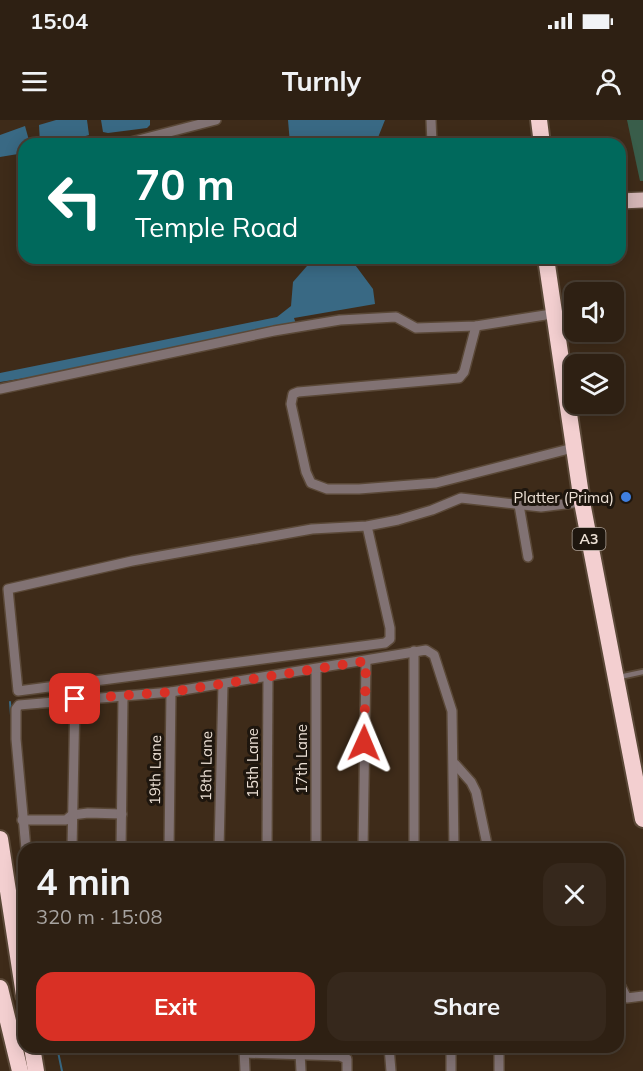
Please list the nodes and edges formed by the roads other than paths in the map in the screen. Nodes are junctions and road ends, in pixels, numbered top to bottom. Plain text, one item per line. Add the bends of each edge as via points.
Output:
1 (216, 120) edge
2 (431, 120) edge
3 (530, 120) edge
4 (539, 120) edge
5 (146, 138) edge
6 (432, 138) edge
7 (532, 138) edge
8 (541, 138) edge
9 (643, 200) edge
10 (626, 201) edge
11 (547, 264) edge
12 (555, 264) edge
13 (557, 314) junction
14 (476, 326) junction
15 (0, 390) edge
16 (573, 448) junction
17 (582, 502) junction
18 (519, 505) junction
19 (367, 526) junction
20 (528, 557) dead end
21 (414, 651) junction
22 (366, 661) junction
23 (316, 669) junction
24 (643, 672) edge
25 (624, 676) junction
26 (268, 677) junction
27 (223, 684) junction
28 (171, 692) junction
29 (123, 697) junction
30 (75, 699) junction
31 (455, 764) junction
32 (643, 778) edge
33 (122, 814) junction
34 (72, 815) junction
35 (643, 819) edge
36 (22, 820) junction
37 (0, 839) edge
38 (25, 843) edge
39 (72, 843) edge
40 (121, 843) edge
41 (169, 843) edge
42 (219, 843) edge
43 (267, 843) edge
44 (316, 843) edge
45 (363, 843) edge
46 (414, 843) edge
47 (454, 843) edge
48 (487, 843) edge
49 (18, 955) edge
50 (0, 988) edge
51 (624, 992) edge
52 (643, 996) edge
53 (33, 1053) edge
54 (244, 1053) edge
55 (300, 1053) joint
56 (390, 1053) edge
57 (451, 1053) edge
58 (499, 1053) edge
59 (20, 1071) edge
60 (36, 1071) edge
61 (245, 1071) edge
62 (300, 1071) edge
63 (347, 1071) edge
64 (391, 1071) edge
65 (451, 1071) edge
66 (499, 1071) edge

1 - 5 street
2 - 6 street
3 - 7 highway
4 - 8 highway
9 - 10 main road
11 - 13 highway, A3
12 - 13 highway, A3
13 - 14 street
13 - 16 highway, A3
13 - 25 highway, A3
14 - 15 street via 416,328 396,317 340,320
14 - 16 street via 459,378 293,394 291,404 311,483 327,489 436,483
16 - 17 highway, A3
17 - 18 street via 541,507
17 - 35 highway, A3
18 - 19 street via 461,498 432,510
18 - 20 street
19 - 19 street via 312,529 132,561 8,589 18,691 385,643 390,639 390,628
21 - 22 street
21 - 31 street via 426,650 434,655 452,711
21 - 46 street
22 - 23 street
22 - 45 street
23 - 26 street
23 - 44 street, 17th Lane
24 - 25 lane
25 - 32 highway, A3
26 - 27 street
26 - 43 street, 15th Lane
27 - 28 street
27 - 42 street, 18th Lane
28 - 29 street
28 - 41 street, 19th Lane
29 - 30 street
29 - 33 street
30 - 34 street
30 - 36 street via 19,705 16,709
31 - 47 street
31 - 48 street via 476,792
33 - 34 street
33 - 40 street
34 - 36 street via 66,820
34 - 39 street
36 - 38 street
37 - 49 highway
50 - 59 highway
51 - 52 street via 627,998
53 - 60 highway
54 - 61 street
55 - 62 street
55 - 63 street via 340,1056 347,1059
56 - 64 street
57 - 65 street
58 - 66 street

